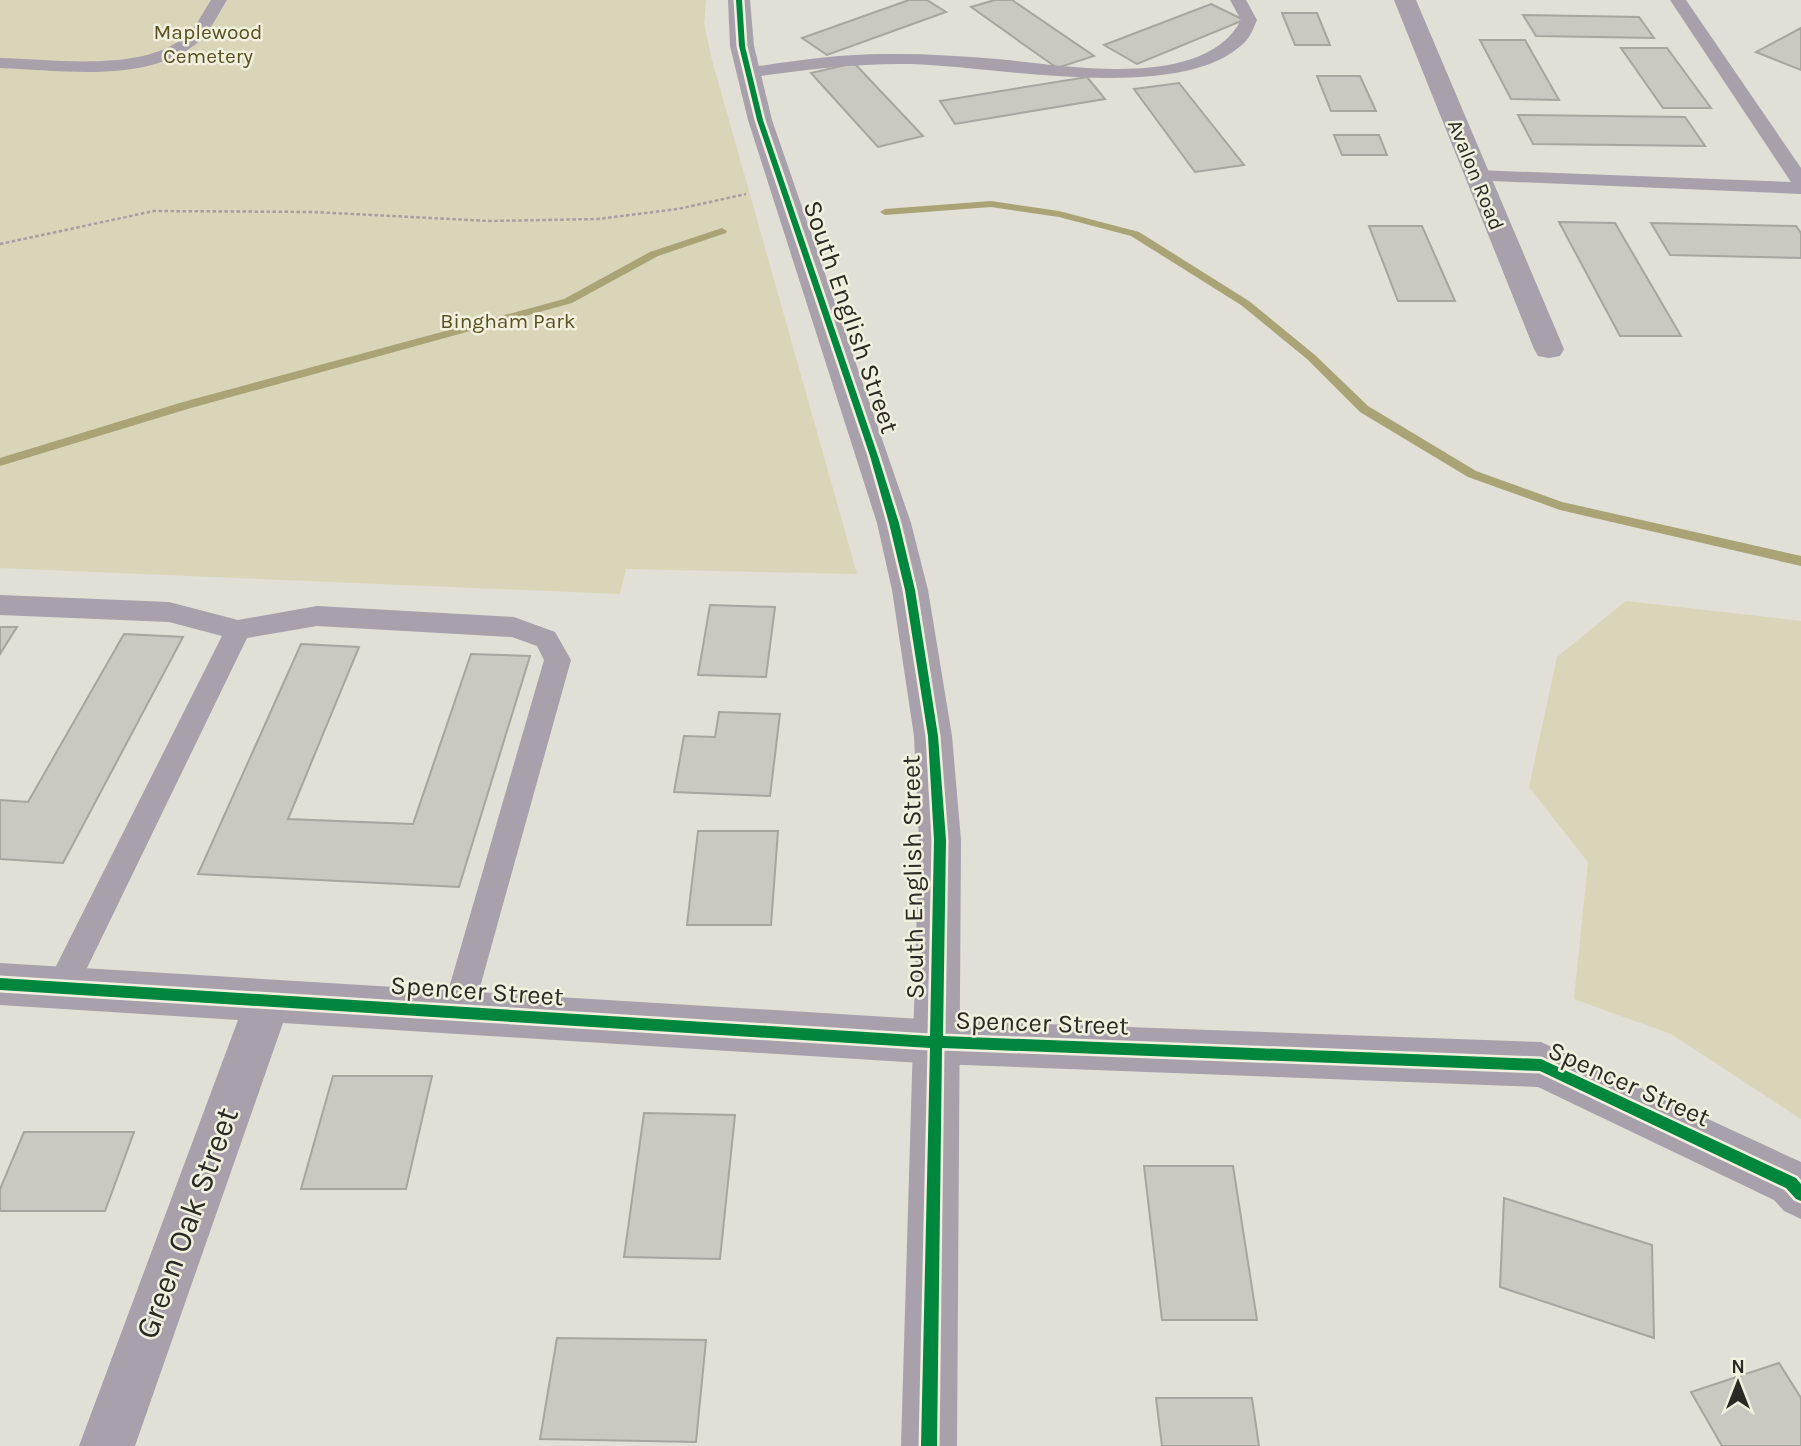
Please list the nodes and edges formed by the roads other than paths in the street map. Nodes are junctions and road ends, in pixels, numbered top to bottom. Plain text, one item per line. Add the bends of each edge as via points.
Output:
1 (219, 0) edge
2 (739, 0) edge
3 (1238, 0) edge
4 (1405, 0) edge
5 (1678, 0) edge
6 (0, 63) edge
7 (747, 73) junction
8 (1476, 176) junction
9 (1801, 182) edge
10 (1801, 188) edge
11 (1549, 349) dead end
12 (0, 605) edge
13 (238, 630) junction
14 (0, 984) edge
15 (61, 988) junction
16 (268, 1000) junction
17 (458, 1012) junction
18 (937, 1042) junction
19 (1801, 1194) edge
20 (107, 1446) edge
21 (929, 1446) edge

1 - 6 lane via 191,39 155,58 112,64
2 - 7 street, South English Street
3 - 7 lane via 1249,20 1247,31 1236,43 1200,61 1151,72 1049,72 1009,65 853,59
4 - 8 street, Avalon Road
5 - 9 lane
7 - 18 street, South English Street via 878,470 922,655 940,839
8 - 10 lane
8 - 11 street, Avalon Road
12 - 13 lane via 169,612
13 - 15 lane
13 - 17 lane via 317,616 514,627 546,639 558,660
14 - 15 street, Spencer Street
15 - 16 street, Spencer Street
16 - 17 street, Spencer Street
16 - 20 street, Green Oak Street
17 - 18 street, Spencer Street
18 - 19 street, Spencer Street via 1541,1065 1791,1183
18 - 21 street, South English Street

